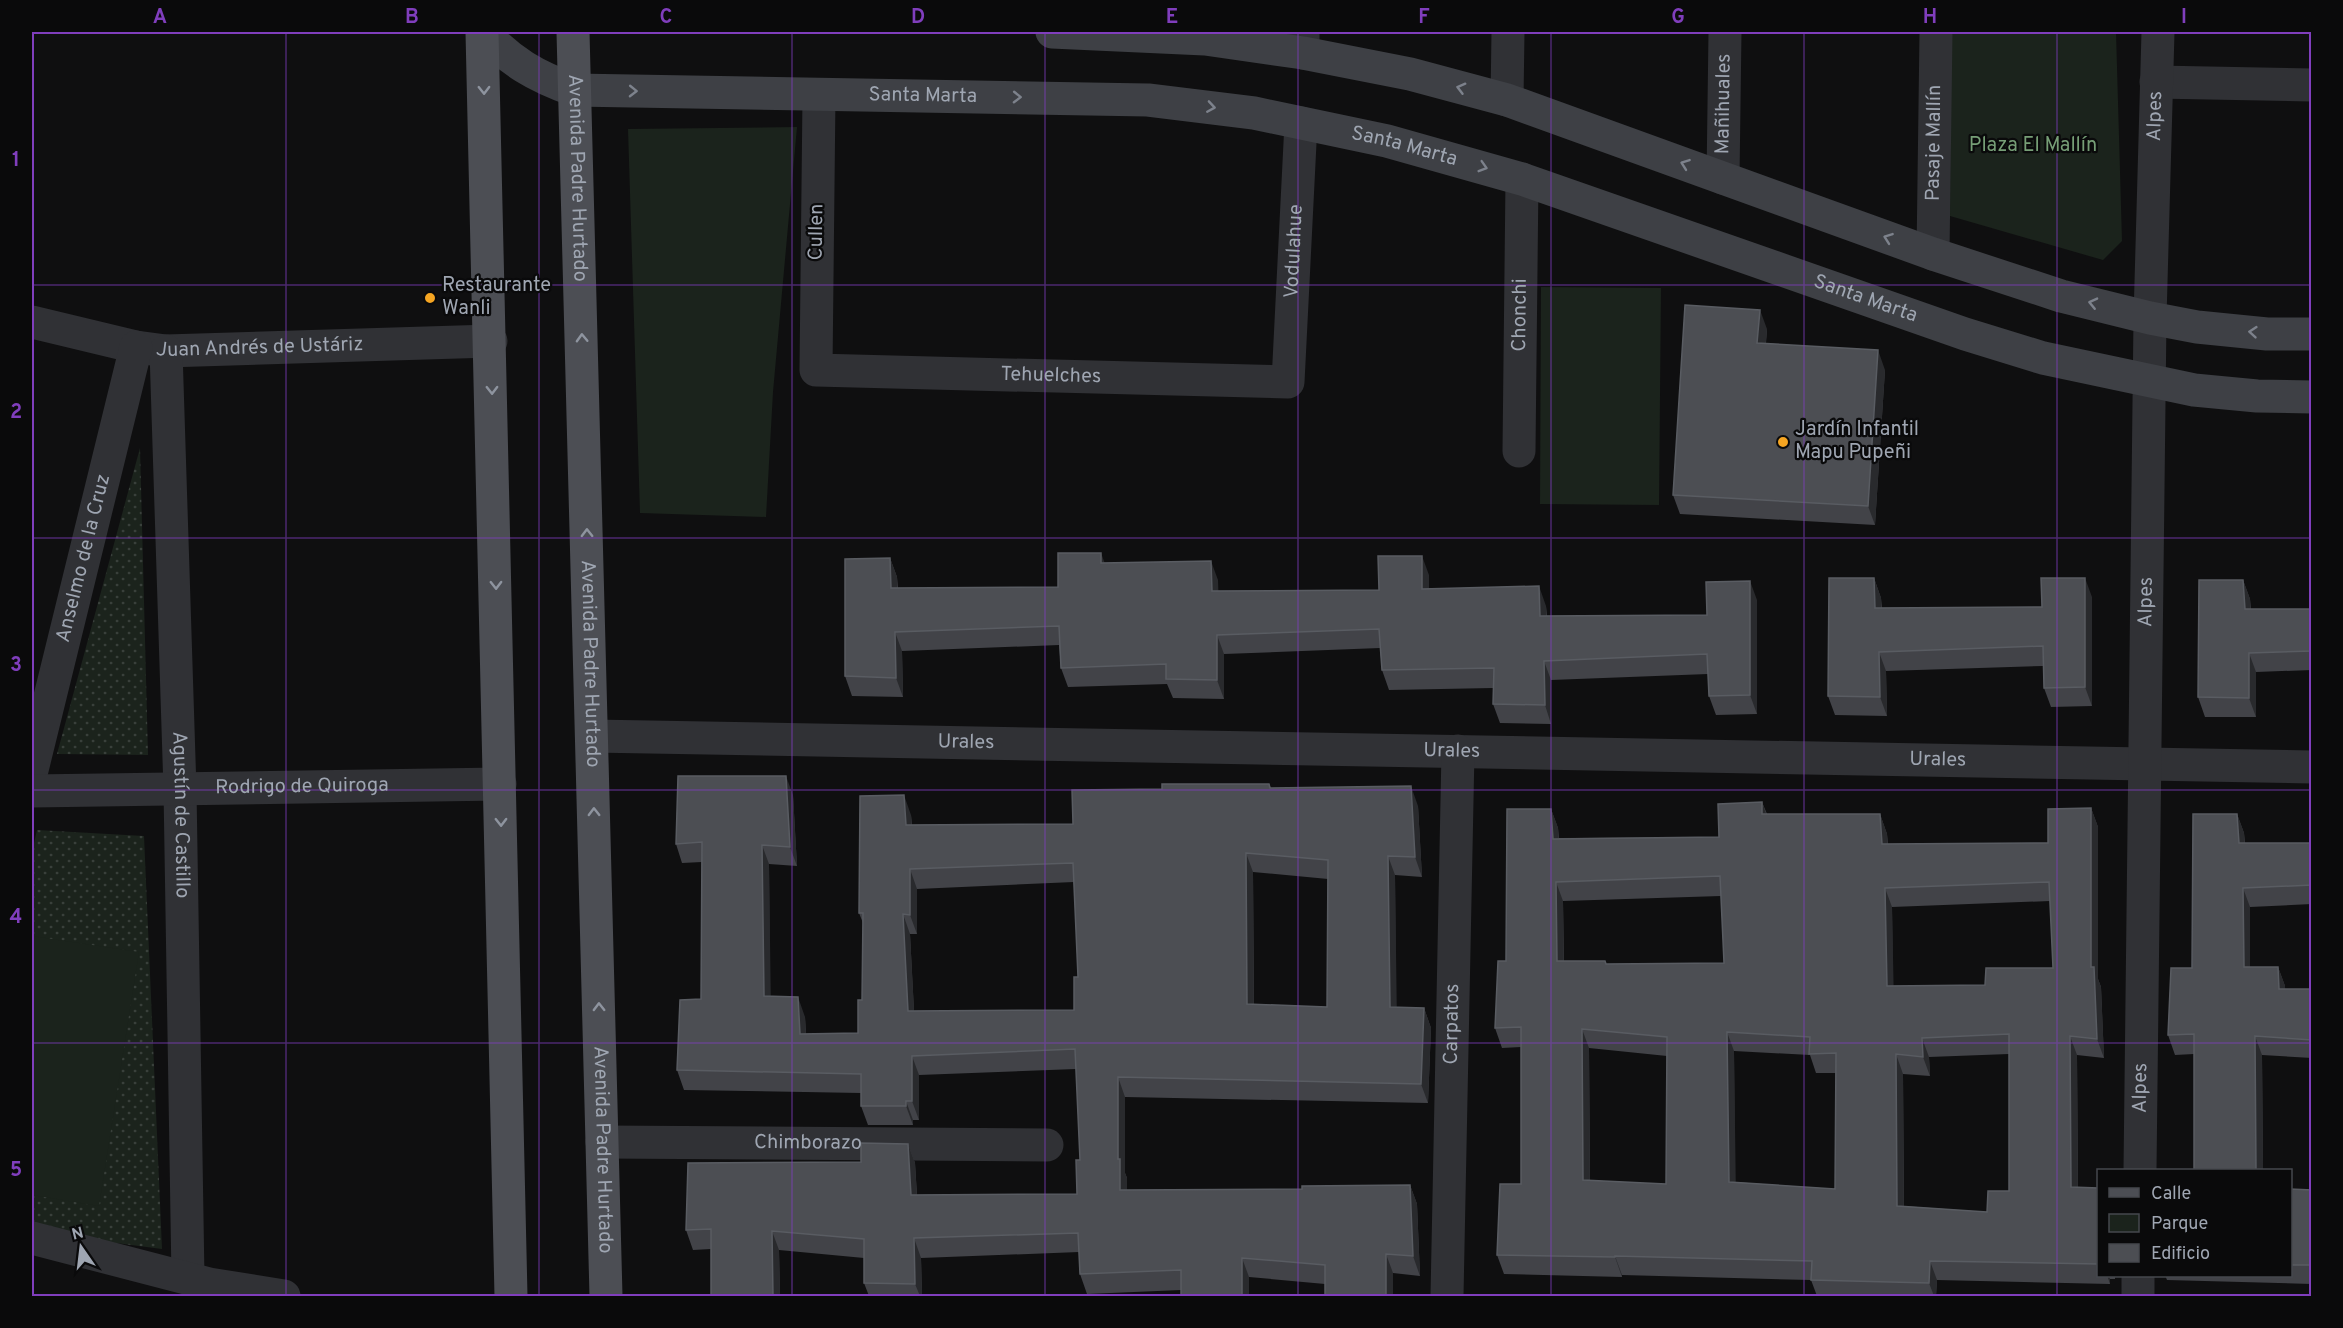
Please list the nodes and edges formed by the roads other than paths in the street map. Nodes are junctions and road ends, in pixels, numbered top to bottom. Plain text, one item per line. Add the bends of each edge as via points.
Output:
1 (482, 32) edge
2 (573, 32) edge
3 (1052, 32) edge
4 (1508, 32) edge
5 (1725, 32) edge
6 (1936, 32) edge
7 (2158, 32) edge
8 (1303, 42) edge
9 (2156, 82) junction
10 (2312, 85) edge
11 (574, 90) junction
12 (819, 95) junction
13 (1507, 100) junction
14 (1301, 123) junction
15 (1723, 178) junction
16 (1522, 179) junction
17 (1933, 254) junction
18 (2150, 318) junction
19 (32, 322) edge
20 (2312, 334) edge
21 (491, 341) junction
22 (151, 349) junction
23 (816, 370) joint
24 (1288, 382) joint
25 (2150, 382) junction
26 (2312, 397) edge
27 (1519, 451) dead end
28 (592, 736) junction
29 (1458, 751) junction
30 (2145, 764) junction
31 (2312, 767) edge
32 (32, 770) edge
33 (500, 784) junction
34 (180, 790) junction
35 (32, 791) edge
36 (602, 1142) junction
37 (1047, 1145) dead end
38 (2140, 1169) edge
39 (32, 1238) edge
40 (2138, 1277) edge
41 (201, 1286) edge
42 (284, 1296) edge
43 (511, 1296) edge
44 (606, 1296) edge
45 (1447, 1296) edge
46 (2138, 1296) edge

1 - 11 street, Santa Marta via 522,67
1 -> 21 main road
2 - 11 main road, Avenida Padre Hurtado
3 - 8 street
4 - 13 street
5 - 15 street, Mañihuales
6 - 17 street, Pasaje Mallín
7 - 9 street, Alpes
13 -> 8 street
9 - 10 street
9 - 18 street, Alpes
11 -> 12 street, Santa Marta
28 -> 11 main road, Avenida Padre Hurtado
12 -> 14 street, Santa Marta via 1148,100
12 - 23 street, Cullen
15 -> 13 street
14 -> 16 street, Santa Marta via 1387,141
14 - 24 street, Vodulahue
17 -> 15 street
16 - 25 street, Santa Marta via 1965,334 2043,358
16 - 27 street, Chonchi
18 -> 17 street via 2061,296
20 -> 18 street via 2266,334
18 - 25 street, Alpes
19 - 22 street, Juan Andrés de Ustáriz
21 - 22 street, Juan Andrés de Ustáriz
21 -> 33 main road
22 - 32 street, Anselmo de la Cruz
22 - 34 street, Agustín de Castillo
23 - 24 street, Tehuelches
25 - 26 street, Santa Marta via 2257,396
25 - 30 street, Alpes
28 - 29 street, Urales
36 -> 28 main road, Avenida Padre Hurtado
29 - 30 street, Urales
29 - 45 street, Carpatos
30 - 31 street, Urales
30 - 38 street, Alpes
33 - 34 street, Rodrigo de Quiroga
33 -> 43 main road
34 - 35 street, Rodrigo de Quiroga
34 - 41 street, Agustín de Castillo
36 - 37 street, Chimborazo
36 - 44 main road, Avenida Padre Hurtado
39 - 41 street
40 - 46 street
41 - 42 street

